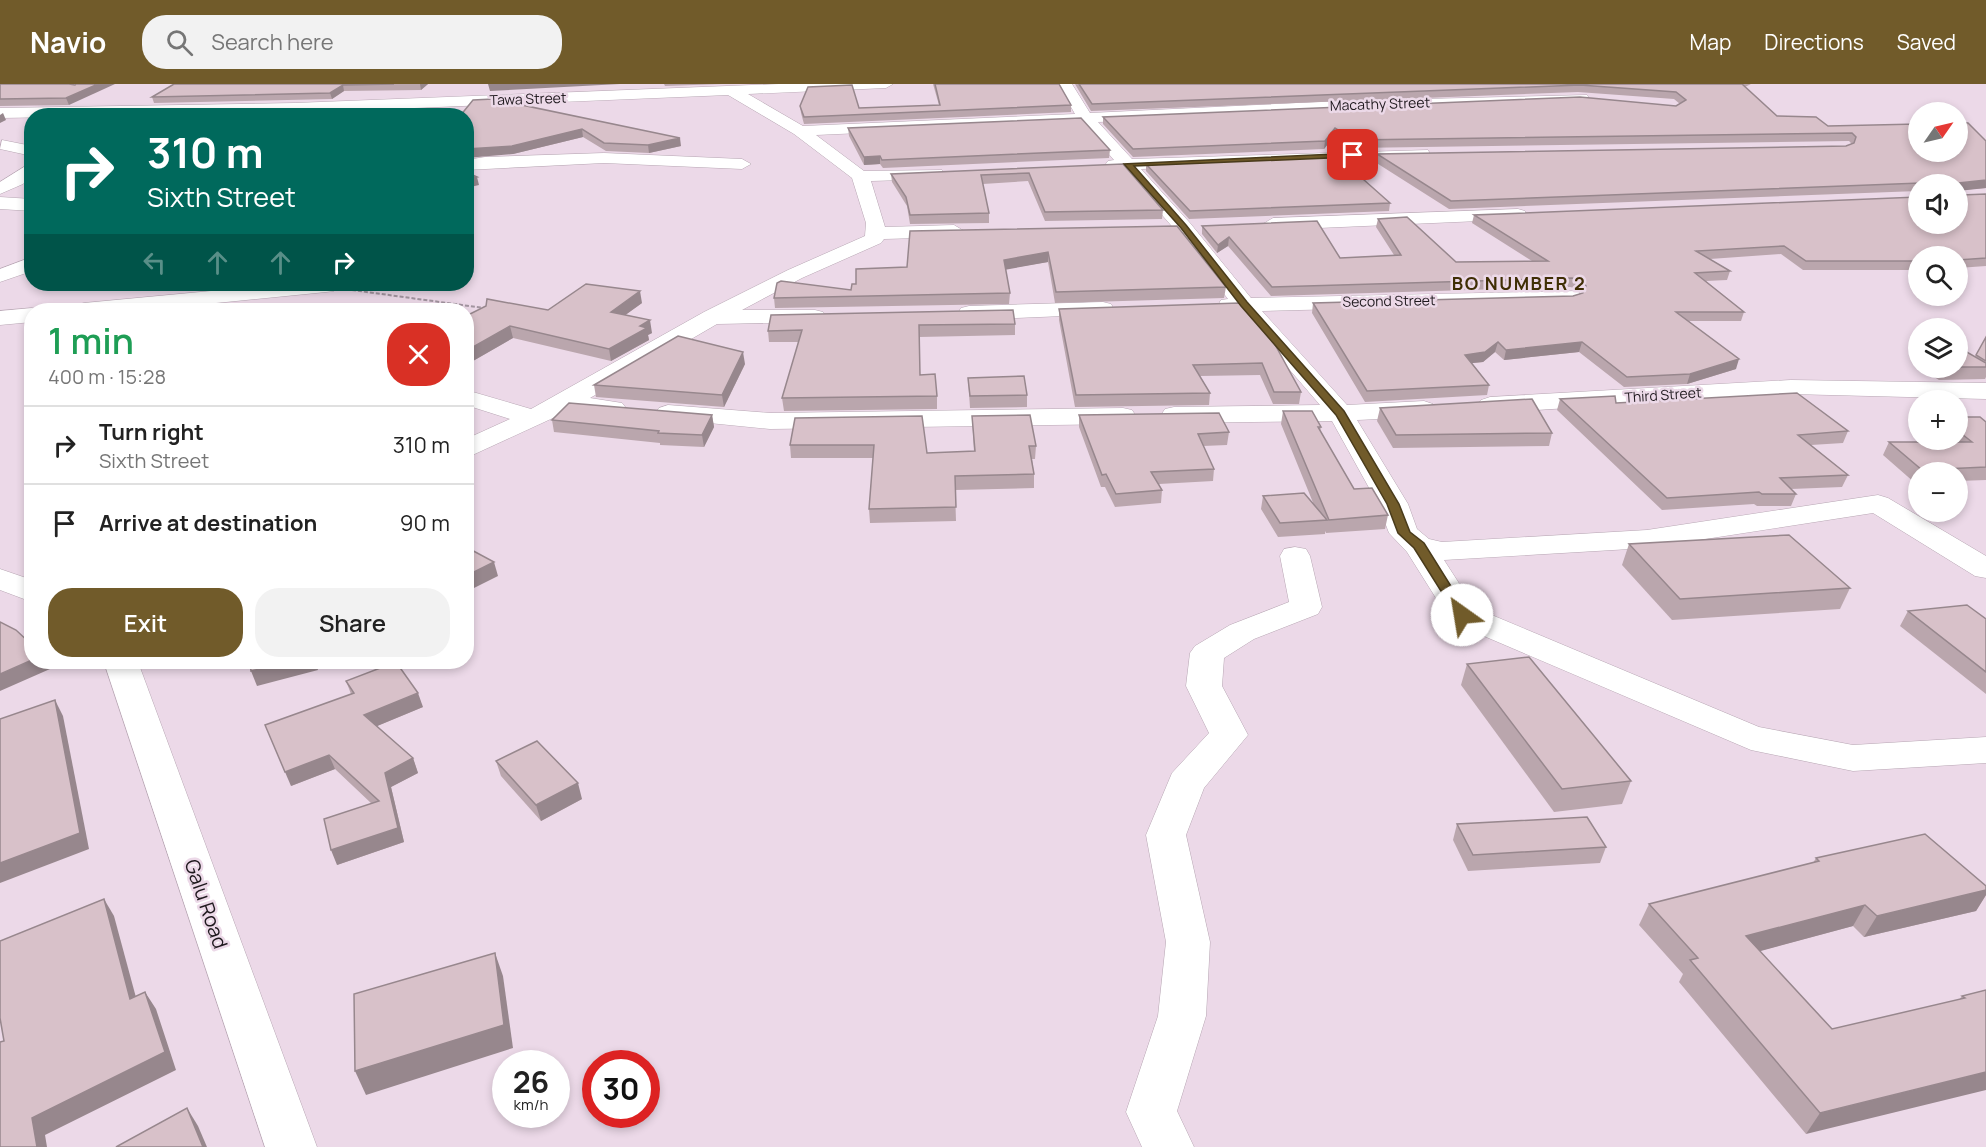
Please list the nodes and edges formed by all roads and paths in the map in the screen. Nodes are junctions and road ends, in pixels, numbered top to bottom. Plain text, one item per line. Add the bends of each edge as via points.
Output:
1 (595, 84) edge
2 (886, 84) edge
3 (1065, 84) edge
4 (732, 91) junction
5 (610, 96) junction
6 (1599, 100) edge
7 (295, 108) edge
8 (0, 113) edge
9 (24, 113) edge
10 (1085, 117) junction
11 (800, 131) junction
12 (2, 145) dead end
13 (24, 149) edge
14 (1437, 153) edge
15 (474, 164) edge
16 (742, 164) dead end
17 (1128, 164) junction
18 (1094, 166) edge
19 (958, 173) edge
20 (24, 174) edge
21 (860, 176) junction
22 (0, 189) edge
23 (0, 203) edge
24 (24, 204) edge
25 (1532, 215) edge
26 (1250, 225) edge
27 (1206, 226) edge
28 (1173, 227) junction
29 (970, 231) edge
30 (874, 233) junction
31 (24, 266) edge
32 (0, 276) edge
33 (268, 291) edge
34 (363, 291) edge
35 (1570, 296) edge
36 (152, 303) edge
37 (437, 303) edge
38 (1244, 304) junction
39 (1209, 306) edge
40 (474, 307) edge
41 (494, 308) edge
42 (1119, 309) edge
43 (947, 314) edge
44 (24, 316) edge
45 (712, 317) junction
46 (0, 318) edge
47 (831, 318) edge
48 (1986, 391) edge
49 (474, 400) edge
50 (562, 404) junction
51 (1340, 413) junction
52 (533, 418) junction
53 (474, 446) edge
54 (1419, 546) junction
55 (1295, 556) dead end
56 (1986, 568) edge
57 (0, 579) edge
58 (24, 589) edge
59 (123, 669) edge
60 (1986, 750) edge
61 (291, 1147) edge
62 (1168, 1147) edge

1 - 5 street
2 - 4 street, Tawa Street
3 - 10 street
4 - 5 street, Tawa Street
4 - 11 street
5 - 7 street, Tawa Street
6 - 10 street, Macathy Street via 1339,105
8 - 9 street, Tawa Street
10 - 11 street, Macathy Street
10 - 17 street
11 - 21 street
12 - 13 street
14 - 17 street
15 - 16 street via 604,158
17 - 18 street
17 - 28 street
19 - 21 street
20 - 22 street
21 - 30 street via 876,223
23 - 24 street
25 - 26 street
27 - 28 street
28 - 38 street
29 - 30 street
30 - 45 street via 874,239
31 - 32 street
33 - 36 street
34 - 37 path
35 - 38 street, Second Street
38 - 39 street, Second Street
38 - 51 street
40 - 41 path
42 - 43 street
44 - 46 street
45 - 47 street
45 - 50 street
48 - 51 street, Third Street via 1791,387
49 - 52 street
50 - 51 street, Third Street via 770,421
50 - 52 street
51 - 54 street via 1393,504 1404,533
52 - 53 street
54 - 56 street via 1442,551 1647,539 1878,504
54 - 60 street via 1462,615 1751,738 1853,758
55 - 62 street via 1306,608 1242,632 1207,653 1204,686 1229,735 1186,783 1166,835 1188,942 1182,1016 1151,1112
57 - 58 street
59 - 61 street, Galu Road

